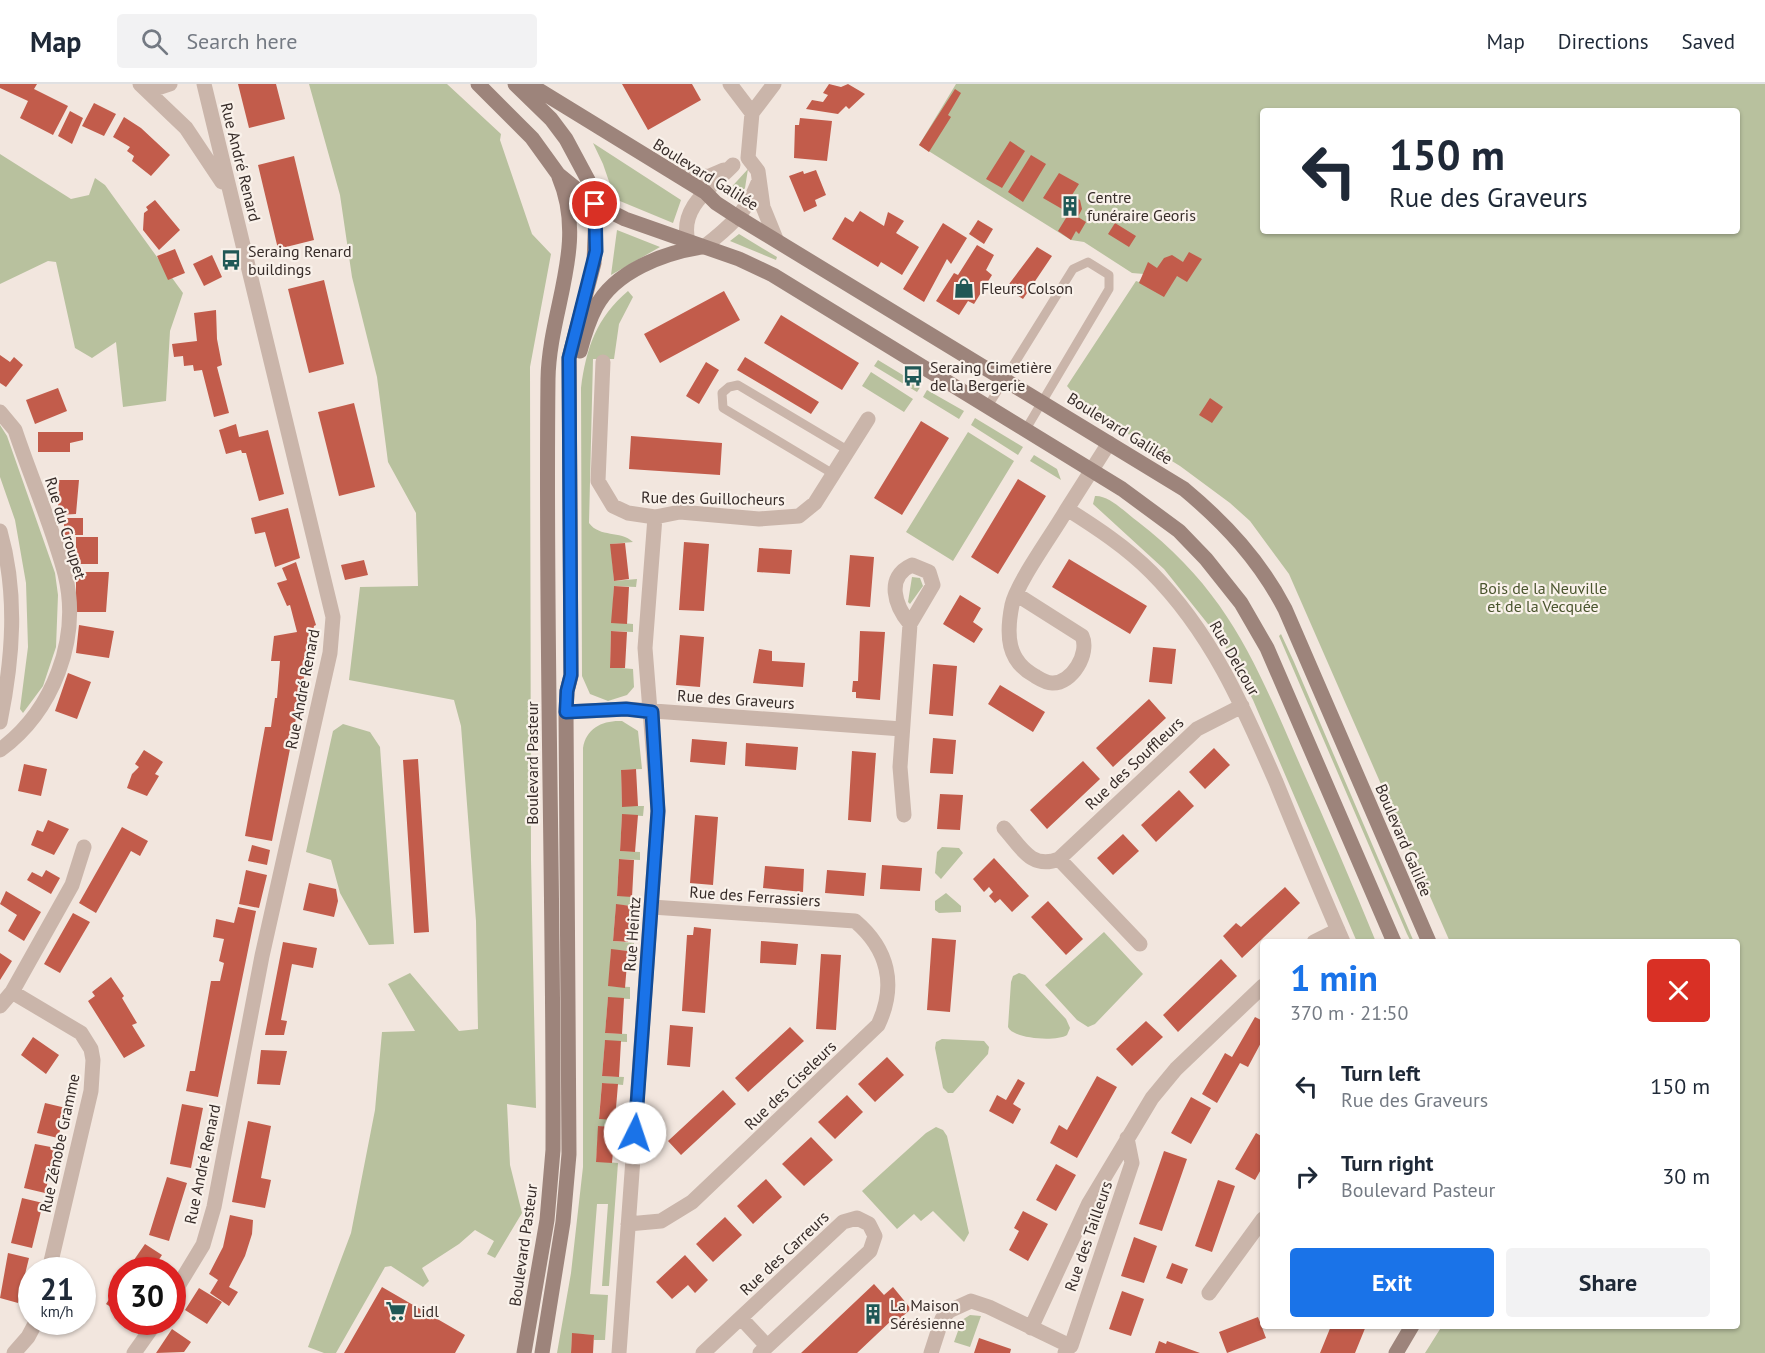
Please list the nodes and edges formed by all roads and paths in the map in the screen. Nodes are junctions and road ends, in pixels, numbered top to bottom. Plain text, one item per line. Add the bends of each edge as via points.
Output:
1 (170, 84) edge
2 (204, 84) edge
3 (478, 84) edge
4 (515, 84) edge
5 (529, 84) edge
6 (730, 84) edge
7 (774, 84) edge
8 (143, 86) edge
9 (752, 113) junction
10 (748, 158) junction
11 (733, 165) junction
12 (558, 174) junction
13 (681, 177) junction
14 (759, 183) junction
15 (705, 192) junction
16 (230, 200) junction
17 (595, 204) junction
18 (739, 218) junction
19 (776, 239) junction
20 (688, 242) junction
21 (704, 247) junction
22 (603, 362) dead end
23 (571, 369) junction
24 (1003, 379) junction
25 (1043, 402) junction
26 (988, 406) junction
27 (0, 412) edge
28 (868, 419) dead end
29 (1026, 429) junction
30 (1109, 443) junction
31 (849, 451) junction
32 (1091, 470) junction
33 (835, 475) junction
34 (1067, 509) junction
35 (655, 517) junction
36 (0, 531) edge
37 (1016, 594) junction
38 (910, 624) dead end
39 (1242, 706) junction
40 (566, 712) junction
41 (652, 712) junction
42 (0, 722) edge
43 (903, 729) junction
44 (0, 750) edge
45 (904, 815) dead end
46 (1004, 828) dead end
47 (84, 847) dead end
48 (1059, 859) junction
49 (652, 907) junction
50 (855, 921) joint
51 (1341, 936) edge
52 (1393, 939) edge
53 (1428, 939) edge
54 (1140, 944) dead end
55 (1260, 989) edge
56 (12, 992) junction
57 (0, 1006) edge
58 (1127, 1138) junction
59 (1260, 1223) edge
60 (628, 1224) junction
61 (52, 1257) edge
62 (186, 1273) edge
63 (1209, 1293) dead end
64 (741, 1318) junction
65 (1031, 1328) junction
66 (1410, 1329) edge
67 (29, 1335) edge
68 (147, 1335) edge
69 (764, 1349) edge
70 (1071, 1349) edge
71 (14, 1353) edge
72 (134, 1353) edge
73 (524, 1353) edge
74 (542, 1353) edge
75 (619, 1353) edge
76 (703, 1353) edge
77 (931, 1353) edge
78 (1396, 1353) edge

1 - 8 street via 155,89
2 - 16 street, Rue André Renard
3 - 12 street via 524,130
4 - 17 street via 566,139 588,180
5 - 13 street, Boulevard Galilée
6 - 9 street
7 - 9 street
8 - 16 street via 186,128 207,156
9 - 10 street
10 - 11 street
10 - 14 street via 758,171
11 - 13 street via 710,176
11 - 15 street
12 - 17 street
12 - 73 street, Boulevard Pasteur via 567,198 572,233 548,368 553,1150 547,1220
13 - 15 street, Boulevard Galilée
14 - 18 street
14 - 19 street via 763,207
15 - 18 street, Boulevard Galilée
15 - 20 street via 688,215
16 - 62 street, Rue André Renard via 333,617 319,704 262,956 214,1207 203,1245
17 - 20 street
17 - 23 street via 596,251 569,358
18 - 19 street, Boulevard Galilée
18 - 21 street
19 - 24 street, Boulevard Galilée
20 - 21 street
21 - 23 street via 655,260 608,292 596,306 578,360
21 - 26 street via 773,275
22 - 35 street, Rue des Guillocheurs via 598,481 613,506
23 - 40 street via 571,675
24 - 25 street, Boulevard Galilée
24 - 25 lane via 1073,269 1088,262 1108,275 1109,289
24 - 26 lane
25 - 29 lane
25 - 30 street, Boulevard Galilée
26 - 29 street
27 - 44 street, Rue du Croupet via 15,430 65,575 68,634 44,703
28 - 31 street, Rue des Guillocheurs
29 - 32 street
30 - 32 street
30 - 53 street, Boulevard Galilée via 1185,489 1238,538 1274,588
31 - 33 street, Rue des Guillocheurs
31 - 33 lane via 738,385 722,393 723,408
32 - 34 street
32 - 52 street via 1179,531 1241,603 1291,700
33 - 35 street, Rue des Guillocheurs via 815,503 792,518 680,512
34 - 37 street
34 - 39 street, Rue Delcour via 1114,539 1175,599 1218,658
35 - 41 street, Rue Heintz via 645,648
36 - 42 street via 9,573 12,631
37 - 37 street via 1010,640 1017,664 1052,684 1063,681 1084,653 1082,636
38 - 43 street
39 - 48 street, Rue des Souffleurs via 1197,729
39 - 51 street, Rue Delcour
40 - 41 street, Rue des Graveurs
40 - 74 street via 569,1154 563,1222
41 - 43 street, Rue des Graveurs
41 - 49 street, Rue Heintz via 658,811
43 - 45 street via 900,766
46 - 48 street via 1033,859 1048,863
47 - 56 street via 72,885
48 - 54 street
49 - 50 street, Rue des Ferrassiers
49 - 60 street, Rue Heintz
50 - 60 street, Rue des Ciseleurs via 876,941 887,973 885,1010 878,1025 684,1209 662,1221
55 - 58 street, Rue des Tailleurs via 1176,1069
56 - 57 street
56 - 61 street, Rue Zénobe Gramme via 81,1034 93,1060 92,1091
58 - 65 street, Rue des Tailleurs via 1089,1203
58 - 70 street, Rue des Tailleurs via 1132,1163
59 - 63 street
60 - 75 street, Rue Heintz
64 - 69 street
64 - 69 street, Rue des Carreurs via 843,1222 857,1218 869,1224 874,1236 870,1251
64 - 76 street, Rue des Carreurs
65 - 70 street
65 - 77 street via 980,1303 963,1303 942,1319
66 - 78 street
67 - 71 street
68 - 72 street

